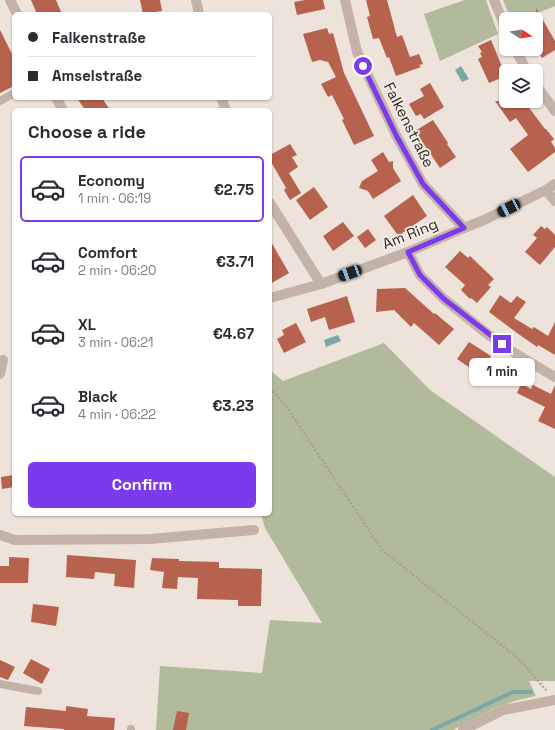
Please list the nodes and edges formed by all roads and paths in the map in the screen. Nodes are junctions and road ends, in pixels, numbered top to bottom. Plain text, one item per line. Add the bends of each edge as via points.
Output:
1 (10, 0) edge
2 (196, 0) edge
3 (345, 0) edge
4 (494, 0) edge
5 (16, 12) edge
6 (199, 12) edge
7 (499, 12) edge
8 (12, 94) edge
9 (543, 95) edge
10 (0, 101) edge
11 (555, 111) edge
12 (555, 184) edge
13 (546, 190) junction
14 (555, 201) edge
15 (272, 206) edge
16 (464, 228) junction
17 (408, 252) junction
18 (321, 284) junction
19 (272, 297) edge
20 (12, 358) edge
21 (2, 360) edge
22 (0, 374) edge
23 (555, 377) edge
24 (272, 390) edge
25 (254, 530) dead end
26 (0, 535) edge
27 (0, 684) edge
28 (38, 691) dead end
29 (554, 700) edge
30 (463, 730) edge

1 - 5 street
2 - 6 street
3 - 16 street, Falkenstraße via 357,52 396,135 423,184
4 - 7 street
8 - 10 lane
9 - 11 street
12 - 13 street, Am Ring
13 - 14 street
13 - 16 street, Am Ring
15 - 18 street
16 - 17 street, Am Ring
17 - 18 street, Am Ring
17 - 23 street via 420,275 444,299 490,336
18 - 19 street, Am Ring
20 - 21 street
21 - 22 street
24 - 29 path via 286,406 382,550 518,658
25 - 26 street via 150,539 15,540
27 - 28 lane
29 - 30 street via 503,710

